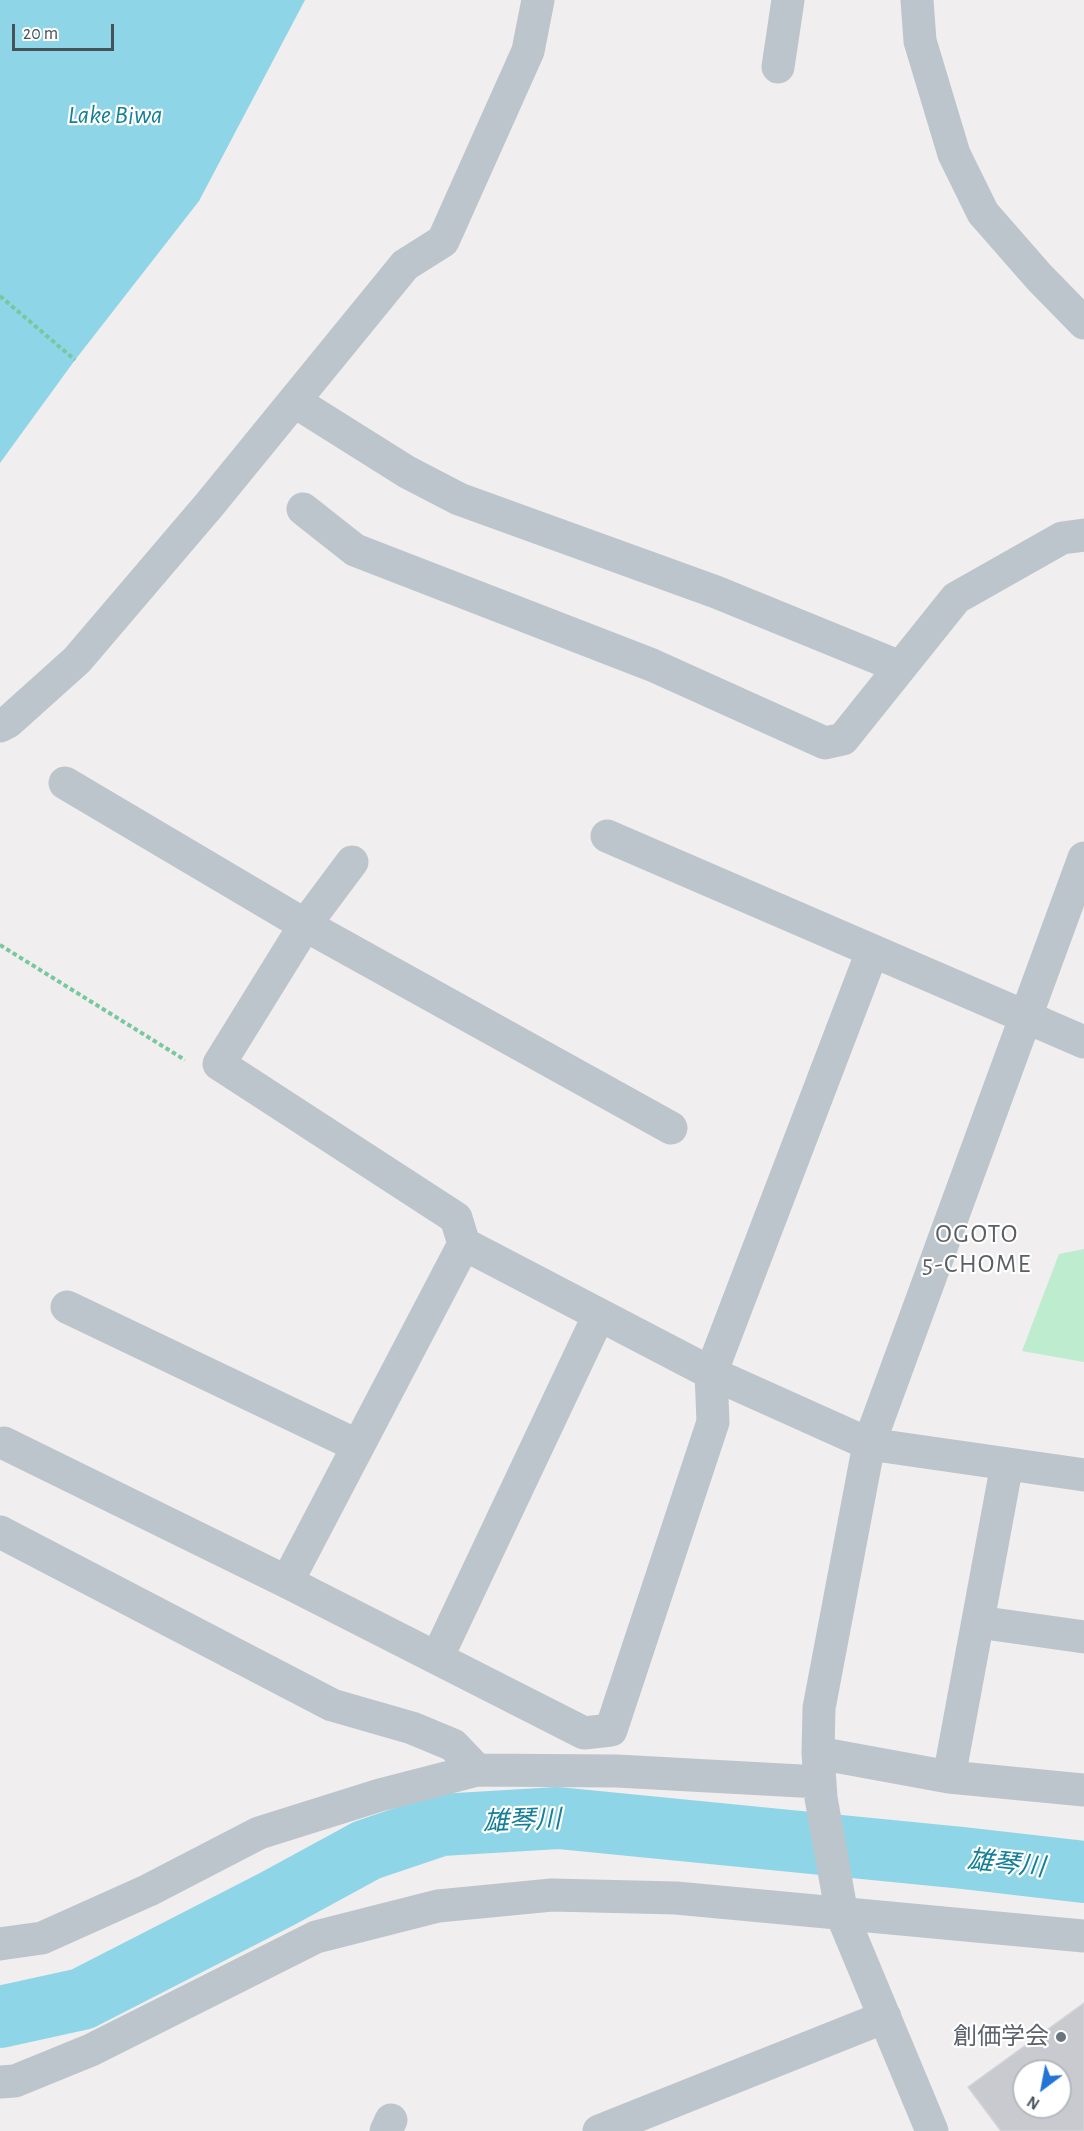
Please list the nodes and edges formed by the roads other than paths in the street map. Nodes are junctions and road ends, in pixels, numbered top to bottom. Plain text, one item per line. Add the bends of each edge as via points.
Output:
1 (538, 0) edge
2 (788, 0) edge
3 (917, 0) edge
4 (778, 67) dead end
5 (1084, 323) edge
6 (294, 401) junction
7 (303, 509) dead end
8 (1084, 535) edge
9 (900, 667) junction
10 (0, 726) edge
11 (65, 783) dead end
12 (607, 836) dead end
13 (1084, 858) edge
14 (352, 862) dead end
15 (305, 925) junction
16 (872, 952) junction
17 (1026, 1017) junction
18 (1084, 1042) edge
19 (671, 1128) dead end
20 (464, 1244) junction
21 (67, 1307) dead end
22 (599, 1315) junction
23 (711, 1373) junction
24 (4, 1443) dead end
25 (869, 1443) junction
26 (358, 1446) junction
27 (1007, 1464) junction
28 (1084, 1474) edge
29 (0, 1532) edge
30 (287, 1582) junction
31 (978, 1622) junction
32 (1084, 1637) edge
33 (437, 1658) junction
34 (477, 1770) junction
35 (950, 1777) junction
36 (819, 1778) junction
37 (1084, 1790) edge
38 (842, 1914) junction
39 (1084, 1936) edge
40 (0, 1944) edge
41 (885, 2017) junction
42 (0, 2082) edge
43 (599, 2131) edge
44 (932, 2131) edge

1 - 6 street via 528,51 443,241 405,265
2 - 4 street
3 - 5 street via 920,41 954,154 983,213
6 - 9 street via 407,472 459,499 716,592
6 - 10 street via 77,660
7 - 9 street via 355,550 652,665 825,743 843,740
8 - 9 street via 1062,538 956,598
11 - 15 street
12 - 16 street
13 - 17 street
14 - 15 street
15 - 19 street
15 - 20 street via 219,1064 456,1218
16 - 17 street
16 - 23 street
17 - 18 street
17 - 25 street
20 - 22 street
20 - 26 street
21 - 26 street
22 - 23 street
22 - 33 street
23 - 25 street
23 - 33 street via 713,1422 611,1730 584,1733
24 - 30 street
25 - 27 street
25 - 36 street via 819,1708
26 - 30 street
27 - 28 street
27 - 31 street
29 - 34 street via 332,1705 412,1728 453,1745
30 - 33 street
31 - 32 street
31 - 35 street
34 - 36 street
34 - 40 street via 259,1833 149,1890 42,1938
35 - 36 street
35 - 37 street
36 - 38 street
38 - 39 street
38 - 41 street
38 - 42 street via 676,1898 552,1895 438,1906 316,1937 91,2050 15,2081
41 - 43 street
41 - 44 street

